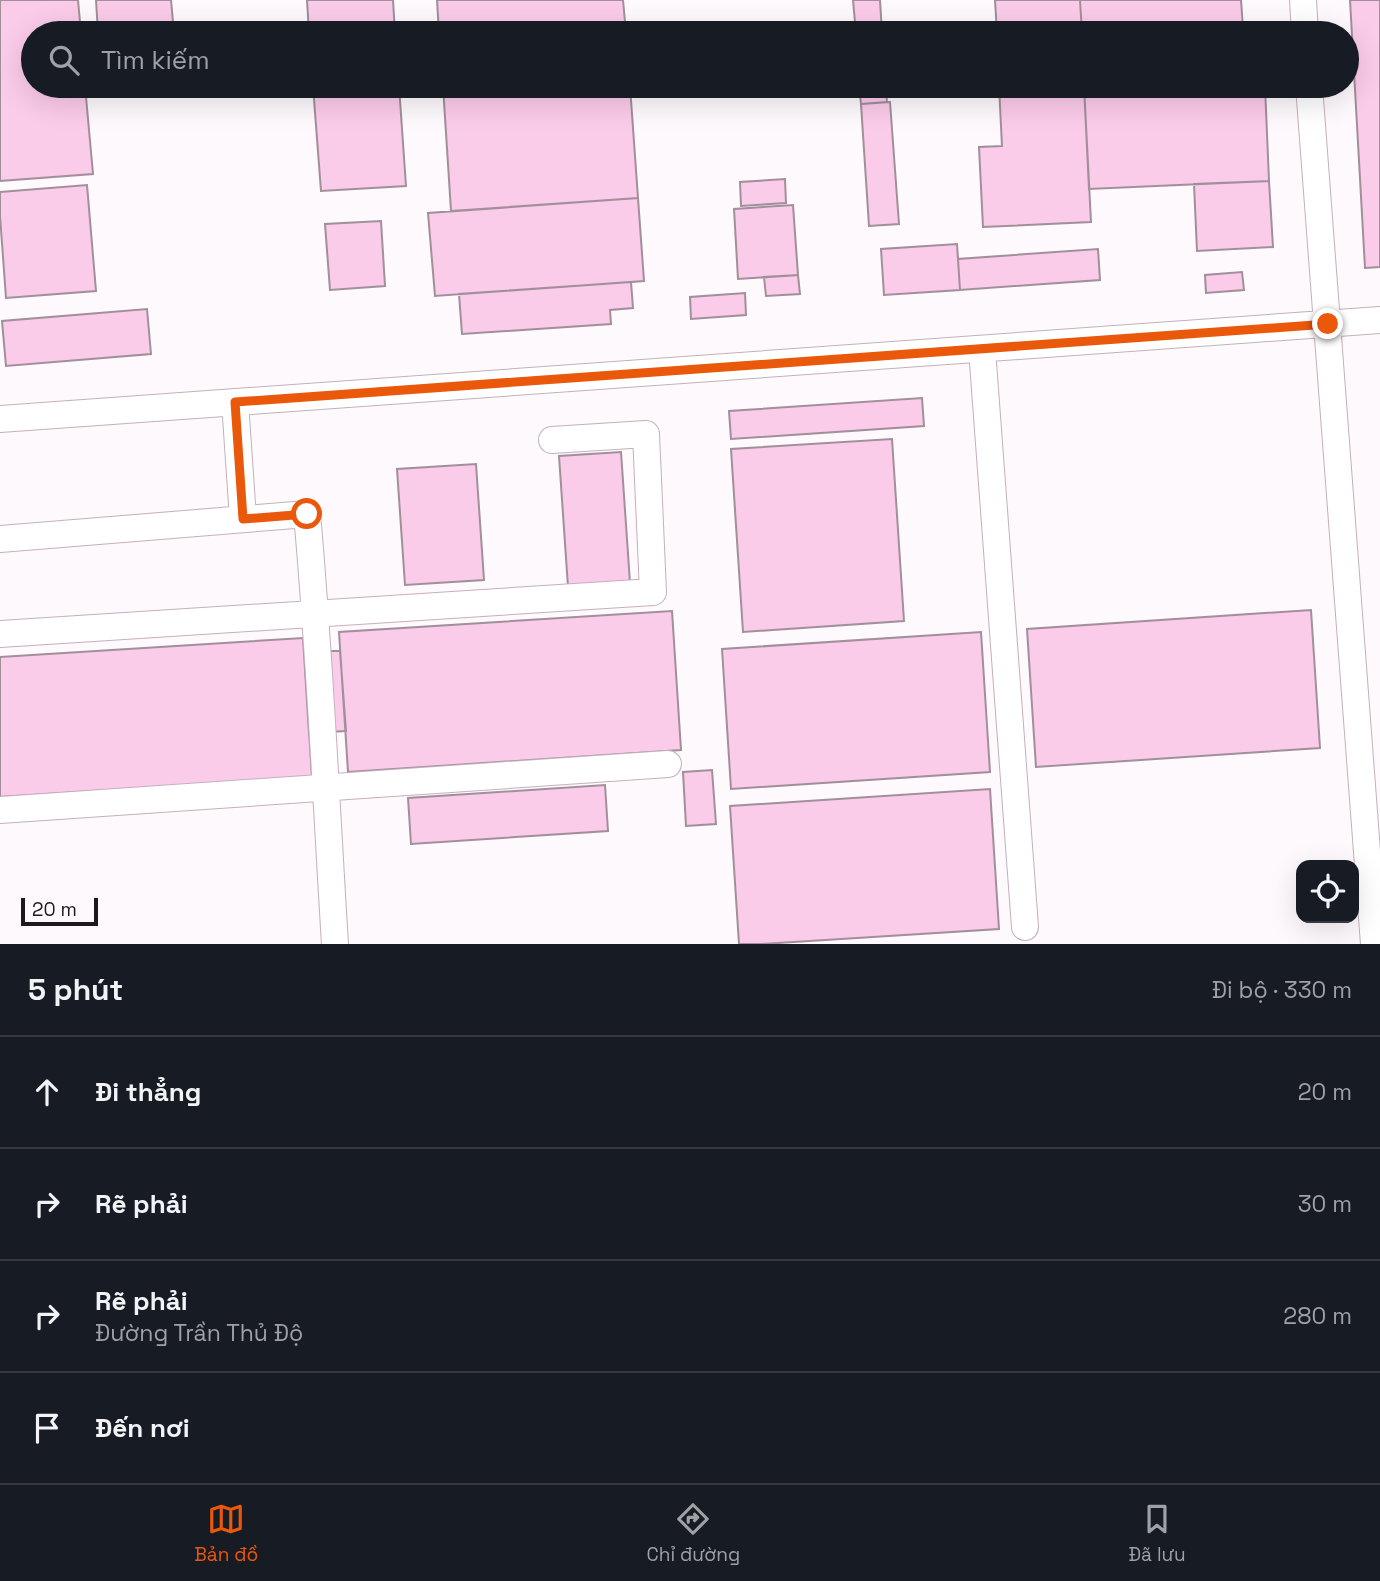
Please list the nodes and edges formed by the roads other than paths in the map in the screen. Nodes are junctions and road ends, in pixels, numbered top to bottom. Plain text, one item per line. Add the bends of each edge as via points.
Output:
1 (1303, 0) edge
2 (1304, 21) edge
3 (1311, 98) edge
4 (1380, 320) edge
5 (1328, 324) junction
6 (982, 349) junction
7 (235, 402) junction
8 (0, 419) edge
9 (552, 440) dead end
10 (243, 519) junction
11 (0, 539) edge
12 (316, 612) junction
13 (0, 634) edge
14 (668, 764) dead end
15 (325, 788) junction
16 (0, 810) edge
17 (1025, 927) dead end
18 (335, 944) edge
19 (1374, 944) edge

1 - 2 street
3 - 5 street
4 - 5 street
5 - 6 street
5 - 19 street
6 - 7 street
6 - 17 street
7 - 8 street
7 - 10 street
9 - 12 street via 646,434 653,592
10 - 11 street
10 - 12 street via 307,514
12 - 13 street
12 - 15 street
14 - 15 street
15 - 16 street
15 - 18 street

